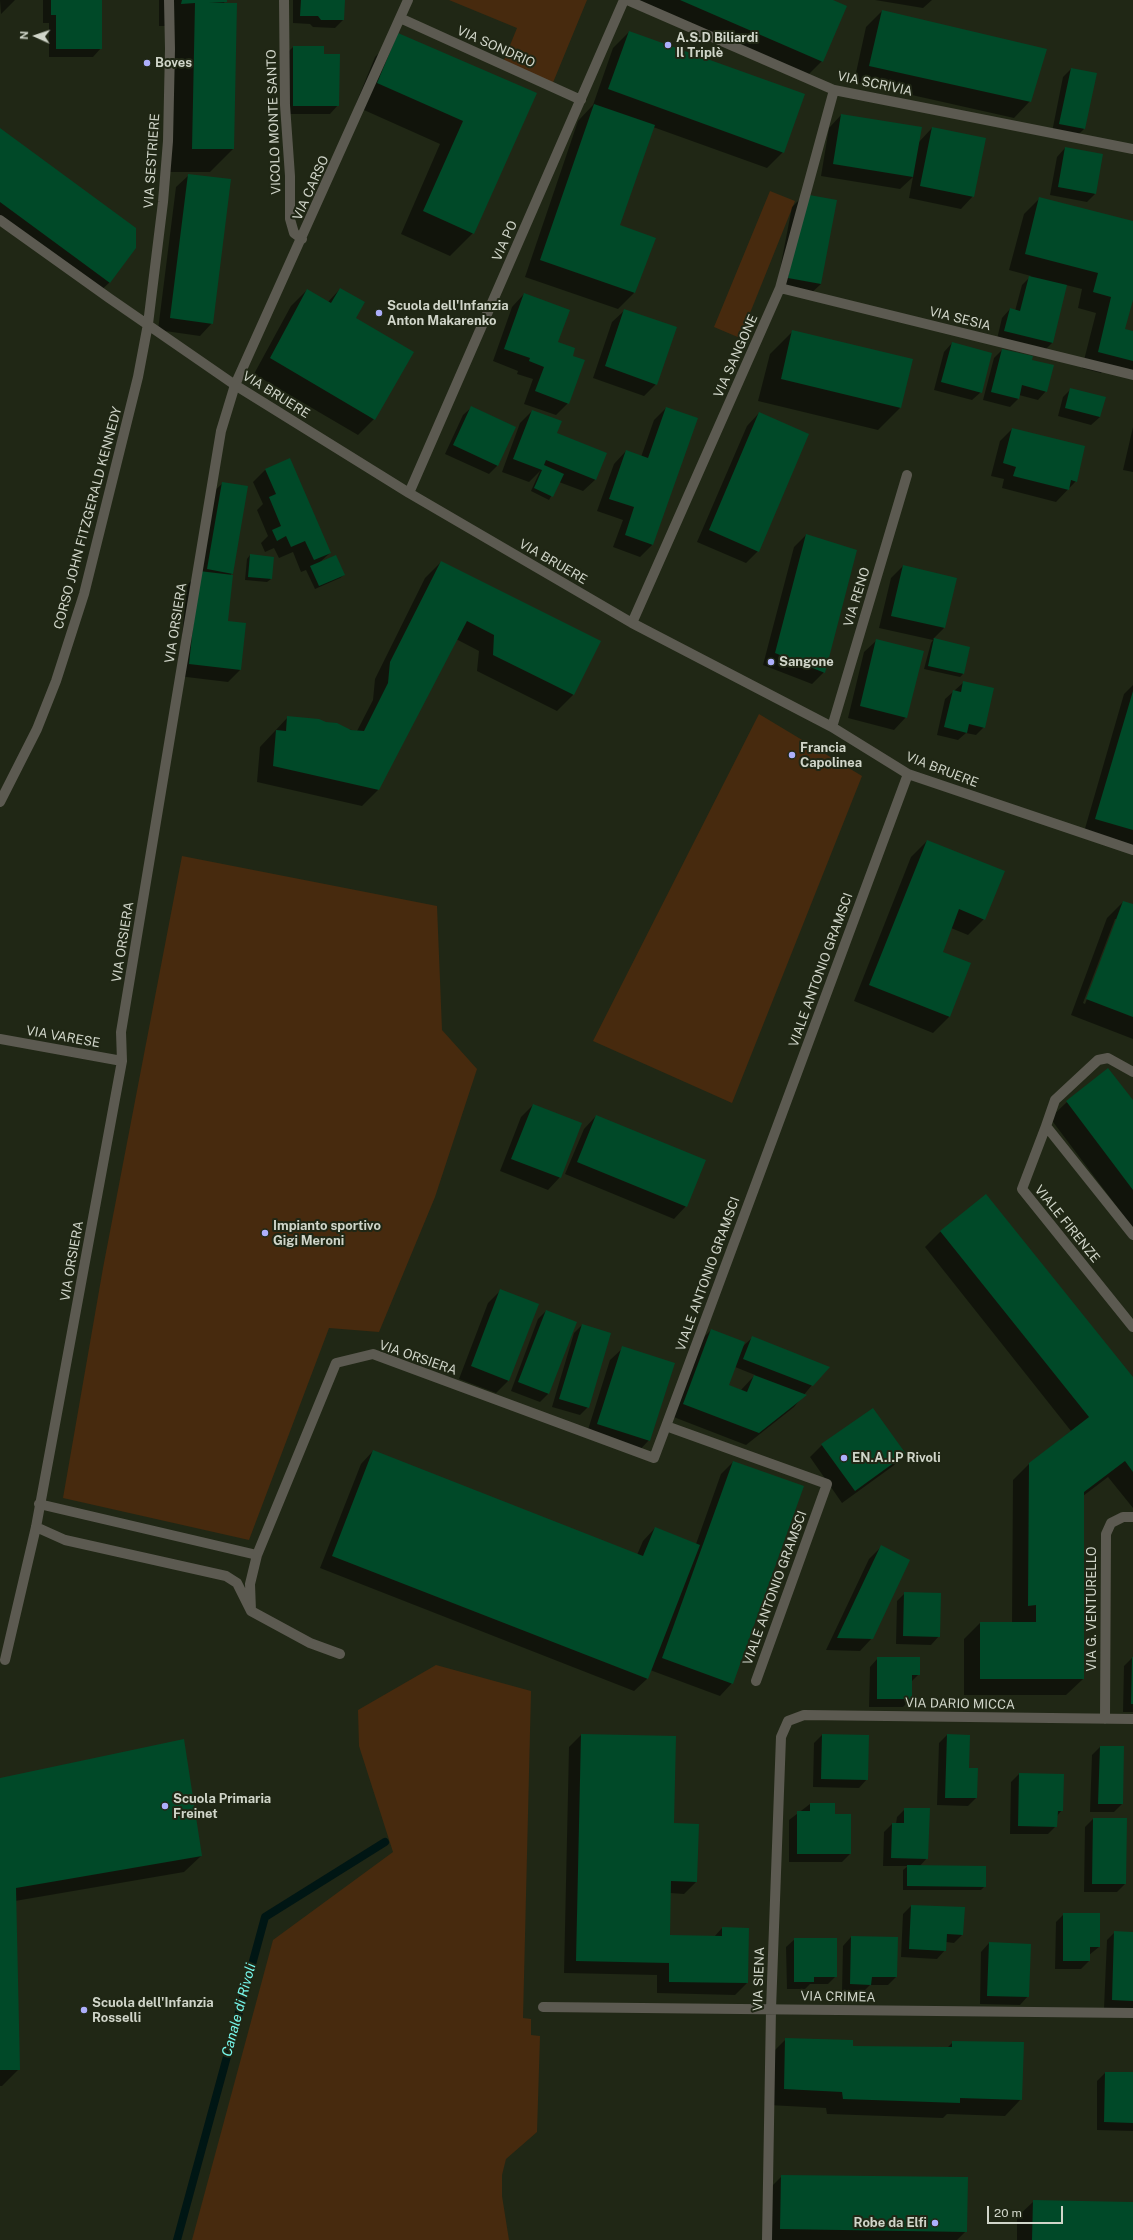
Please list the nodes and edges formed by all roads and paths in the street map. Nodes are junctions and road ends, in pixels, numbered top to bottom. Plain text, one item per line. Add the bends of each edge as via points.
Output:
1 (169, 0) edge
2 (284, 0) edge
3 (408, 0) edge
4 (625, 0) edge
5 (400, 18) junction
6 (834, 90) junction
7 (581, 100) junction
8 (1133, 149) edge
9 (0, 220) edge
10 (302, 239) junction
11 (780, 288) junction
12 (148, 324) junction
13 (1133, 375) edge
14 (235, 385) junction
15 (907, 475) dead end
16 (409, 493) junction
17 (632, 623) junction
18 (832, 727) junction
19 (908, 774) junction
20 (0, 802) edge
21 (1133, 850) edge
22 (0, 1039) edge
23 (122, 1061) junction
24 (1133, 1072) edge
25 (1046, 1126) junction
26 (1133, 1235) edge
27 (1133, 1327) edge
28 (666, 1426) junction
29 (39, 1504) junction
30 (1133, 1517) edge
31 (36, 1527) junction
32 (257, 1555) junction
33 (251, 1611) junction
34 (340, 1654) dead end
35 (5, 1660) dead end
36 (756, 1681) dead end
37 (1105, 1719) junction
38 (1133, 1719) edge
39 (788, 1721) joint
40 (543, 2007) dead end
41 (771, 2009) junction
42 (1133, 2014) edge
43 (767, 2240) edge

1 - 12 street, VIA SESTRIERE via 168,141
2 - 10 street, VICOLO MONTE SANTO via 290,219 294,233
3 - 5 street, VIA CARSO
4 - 6 street, VIA SCRIVIA
4 - 7 street, VIA PO
5 - 7 street, VIA SONDRIO
5 - 10 street, VIA CARSO
6 - 8 street, VIA SCRIVIA
6 - 11 street, VIA SANGONE
7 - 16 street, VIA PO
9 - 12 street, VIA BRUERE
10 - 14 street, VIA CARSO
11 - 13 street, VIA SESIA
11 - 17 street, VIA SANGONE
12 - 14 street, VIA BRUERE
12 - 20 street, CORSO JOHN FITZGERALD KENNEDY via 138,376 84,594 56,681 37,729
14 - 16 street, VIA BRUERE
14 - 23 street, VIA ORSIERA via 221,431 121,1032
15 - 18 street, VIA RENO
16 - 17 street, VIA BRUERE
17 - 18 street, VIA BRUERE
18 - 19 street, VIA BRUERE
19 - 21 street, VIA BRUERE
19 - 28 street, VIALE ANTONIO GRAMSCI
22 - 23 street, VIA VARESE
23 - 29 street, VIA ORSIERA
24 - 25 street, VIALE FIRENZE via 1108,1058 1098,1060 1055,1100
25 - 26 street
25 - 27 street, VIALE FIRENZE via 1022,1189
28 - 32 street, VIA ORSIERA via 654,1458 374,1354 336,1363
28 - 36 street, VIALE ANTONIO GRAMSCI via 827,1484
29 - 31 street, VIA ORSIERA
29 - 32 street
30 - 37 street, VIA G. VENTURELLO via 1123,1517 1111,1523 1106,1534
31 - 33 street via 65,1540 226,1576 237,1584
31 - 35 street, VIA ORSIERA
32 - 33 street, VIA ORSIERA via 250,1584
33 - 34 street via 310,1643
37 - 38 street, VIA DARIO MICCA
37 - 39 street, VIA DARIO MICCA via 804,1715
39 - 41 street, VIA SIENA via 781,1737
40 - 41 street, VIA CRIMEA
41 - 42 street, VIA CRIMEA
41 - 43 street, VIA SIENA

